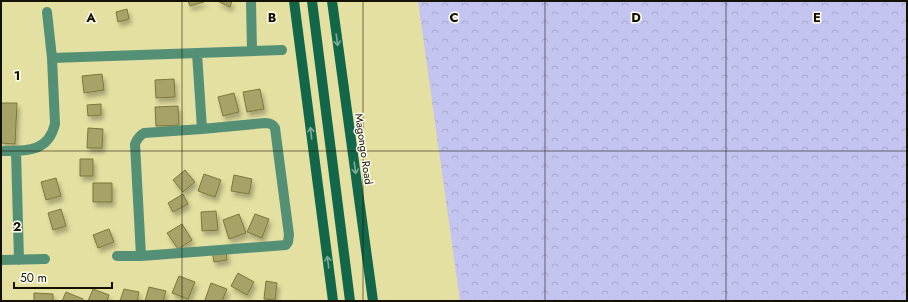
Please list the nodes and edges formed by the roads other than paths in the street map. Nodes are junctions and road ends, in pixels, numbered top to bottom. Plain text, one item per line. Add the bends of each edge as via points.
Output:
1 (251, 1) edge
2 (294, 1) edge
3 (312, 1) edge
4 (332, 1) edge
5 (48, 12) dead end
6 (282, 50) dead end
7 (252, 52) junction
8 (197, 53) junction
9 (52, 58) junction
10 (202, 129) junction
11 (1, 151) edge
12 (16, 151) junction
13 (117, 256) dead end
14 (141, 256) junction
15 (45, 259) dead end
16 (1, 260) edge
17 (19, 260) junction
18 (333, 301) edge
19 (350, 301) edge
20 (373, 301) edge

1 - 7 street
18 -> 2 main road
3 - 19 main road
4 -> 20 main road, Magongo Road
5 - 9 street
6 - 7 street
7 - 8 street
8 - 9 street
8 - 10 street
9 - 12 street via 55,124 53,131 39,147
10 - 14 street via 144,133 136,140
10 - 14 street via 265,123 273,125 288,242 281,246
11 - 12 street
12 - 17 street
13 - 14 street
15 - 17 street
16 - 17 street

